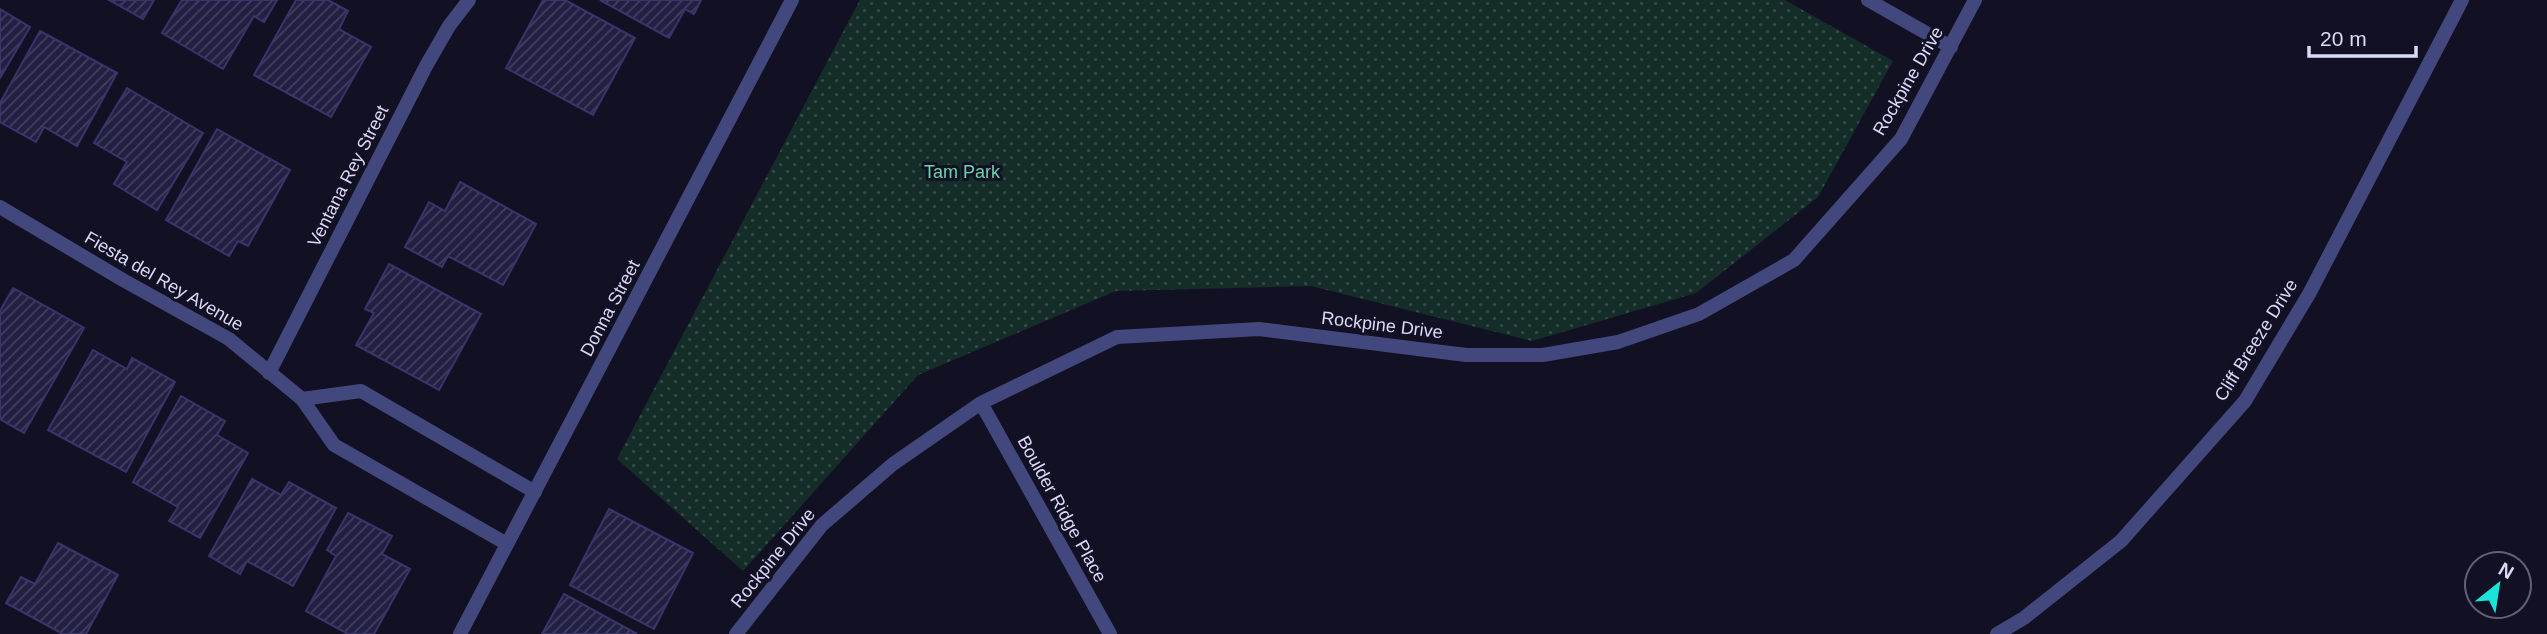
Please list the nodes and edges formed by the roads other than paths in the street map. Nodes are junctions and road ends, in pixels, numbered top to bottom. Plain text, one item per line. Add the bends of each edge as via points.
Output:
1 (792, 0) edge
2 (1868, 0) edge
3 (1975, 0) edge
4 (2462, 0) edge
5 (462, 2) edge
6 (1951, 47) junction
7 (0, 207) edge
8 (269, 373) junction
9 (303, 399) junction
10 (981, 404) junction
11 (536, 492) junction
12 (507, 544) junction
13 (460, 634) edge
14 (736, 634) edge
15 (1110, 634) edge
16 (1997, 634) edge

1 - 11 street, Donna Street
2 - 6 street
3 - 6 street, Rockpine Drive
4 - 16 street, Cliff Breeze Drive via 2309,294 2245,401 2121,541
5 - 8 street, Ventana Rey Street
6 - 10 street, Rockpine Drive via 1901,139 1794,260 1699,314 1618,342 1543,355 1466,355 1259,329 1117,337
7 - 8 street, Fiesta del Rey Avenue via 229,339
8 - 9 street, Fiesta del Rey Avenue
9 - 11 street via 361,391
9 - 12 street, Fiesta del Rey Avenue via 334,444
10 - 14 street, Rockpine Drive via 893,464 822,524
10 - 15 street, Boulder Ridge Place
11 - 12 street, Donna Street
12 - 13 street, Donna Street

